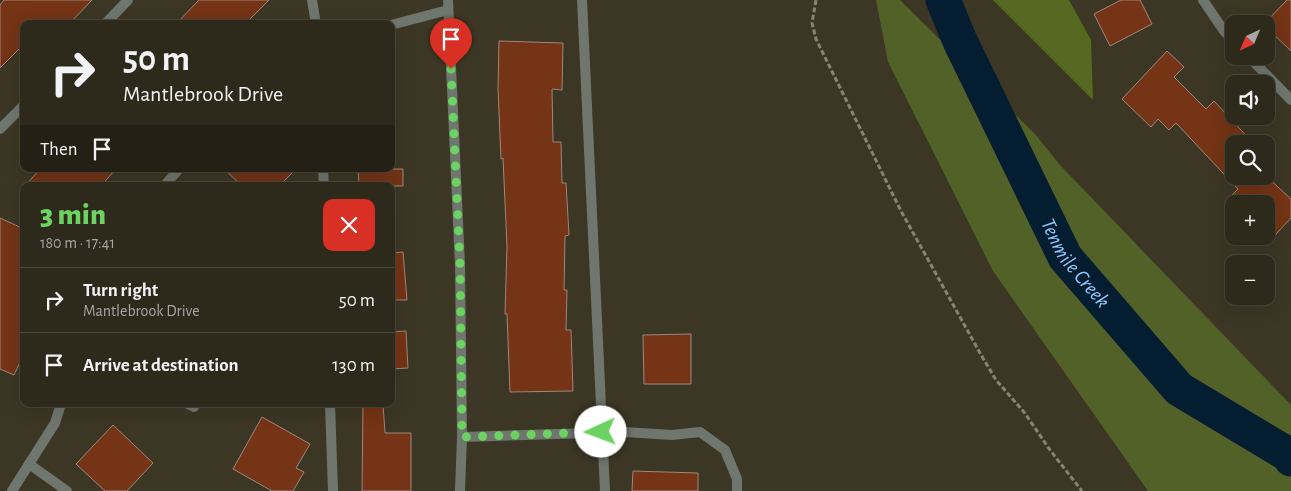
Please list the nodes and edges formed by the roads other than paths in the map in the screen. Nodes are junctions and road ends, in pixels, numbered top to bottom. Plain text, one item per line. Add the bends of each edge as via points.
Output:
1 (128, 0) edge
2 (312, 0) edge
3 (582, 0) edge
4 (1203, 0) edge
5 (448, 5) edge
6 (109, 20) edge
7 (315, 20) edge
8 (395, 23) edge
9 (1225, 32) edge
10 (1257, 65) edge
11 (1291, 100) edge
12 (20, 109) edge
13 (0, 129) edge
14 (176, 172) edge
15 (168, 182) edge
16 (60, 407) edge
17 (330, 407) edge
18 (601, 432) junction
19 (462, 437) junction
20 (29, 464) junction
21 (12, 491) edge
22 (67, 491) edge
23 (333, 491) edge
24 (460, 491) edge
25 (605, 491) edge
26 (737, 491) edge

1 - 6 street
2 - 7 street
3 - 18 street
4 - 9 street
5 - 8 street
5 - 19 street via 460,264
10 - 11 street
12 - 13 street
14 - 15 street
16 - 20 street via 55,423
17 - 23 street
18 - 19 street
18 - 25 street
18 - 26 street via 672,435 700,432 725,450
19 - 24 street
20 - 21 street
20 - 22 street

